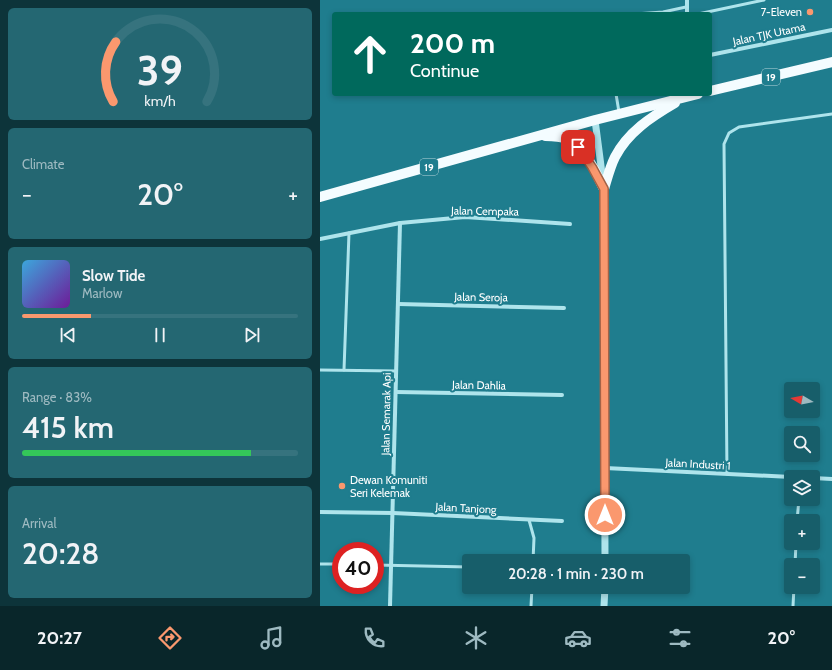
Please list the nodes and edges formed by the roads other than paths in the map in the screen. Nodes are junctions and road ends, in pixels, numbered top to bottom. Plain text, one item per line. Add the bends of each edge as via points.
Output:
1 (687, 0) edge
2 (764, 0) edge
3 (686, 7) junction
4 (668, 12) edge
5 (687, 12) edge
6 (707, 12) edge
7 (832, 30) edge
8 (712, 55) edge
9 (832, 62) edge
10 (712, 91) edge
11 (616, 96) edge
12 (689, 96) edge
13 (684, 97) junction
14 (619, 114) junction
15 (832, 114) edge
16 (595, 120) junction
17 (538, 136) junction
18 (604, 189) junction
19 (320, 197) edge
20 (400, 223) junction
21 (570, 224) dead end
22 (349, 233) junction
23 (320, 239) edge
24 (398, 304) junction
25 (564, 308) dead end
26 (320, 370) edge
27 (344, 370) junction
28 (396, 371) junction
29 (396, 392) junction
30 (562, 395) dead end
31 (605, 468) junction
32 (727, 474) junction
33 (784, 477) edge
34 (820, 478) edge
35 (832, 479) edge
36 (320, 512) edge
37 (393, 513) junction
38 (529, 520) junction
39 (562, 521) dead end
40 (533, 554) edge
41 (605, 554) edge
42 (320, 564) edge
43 (332, 564) edge
44 (384, 565) edge
45 (391, 565) junction
46 (462, 567) edge
47 (532, 594) edge
48 (604, 594) edge
49 (794, 594) edge
50 (390, 606) edge
51 (531, 606) edge
52 (604, 606) edge
53 (793, 606) edge

1 - 3 street
2 - 6 lane
3 - 4 lane
3 - 5 street
7 - 8 street, Jalan TJK Utama
9 - 10 main road, 19
11 - 14 lane
12 - 13 main road, 19
13 - 14 main road, 19
13 - 18 main road via 631,134 614,158
14 - 16 main road, 19
15 - 32 lane via 740,128 730,133 724,144
16 - 17 main road, 19
16 - 18 street
17 - 18 main road via 566,139 578,147
17 - 19 main road, 19
18 - 31 street
20 - 21 street, Jalan Cempaka via 465,217
20 - 22 street, Jalan Cempaka
20 - 24 street, Jalan Semarak Api
22 - 23 street, Jalan Cempaka
22 - 27 lane
24 - 25 street, Jalan Seroja
24 - 28 street, Jalan Semarak Api
26 - 27 lane
27 - 28 lane
28 - 29 street, Jalan Semarak Api
29 - 30 street, Jalan Dahlia
29 - 37 street, Jalan Semarak Api
31 - 32 street, Jalan Industri 1
31 - 41 street
32 - 33 street, Jalan Industri 1
34 - 35 street
36 - 37 street, Jalan Tanjong
37 - 38 street, Jalan Tanjong
37 - 45 street, Jalan Semarak Api
38 - 39 street, Jalan Tanjong
38 - 40 lane via 534,538
42 - 43 lane
44 - 45 lane
45 - 46 lane
45 - 50 street, Jalan Semarak Api
47 - 51 lane
48 - 52 street
49 - 53 lane

